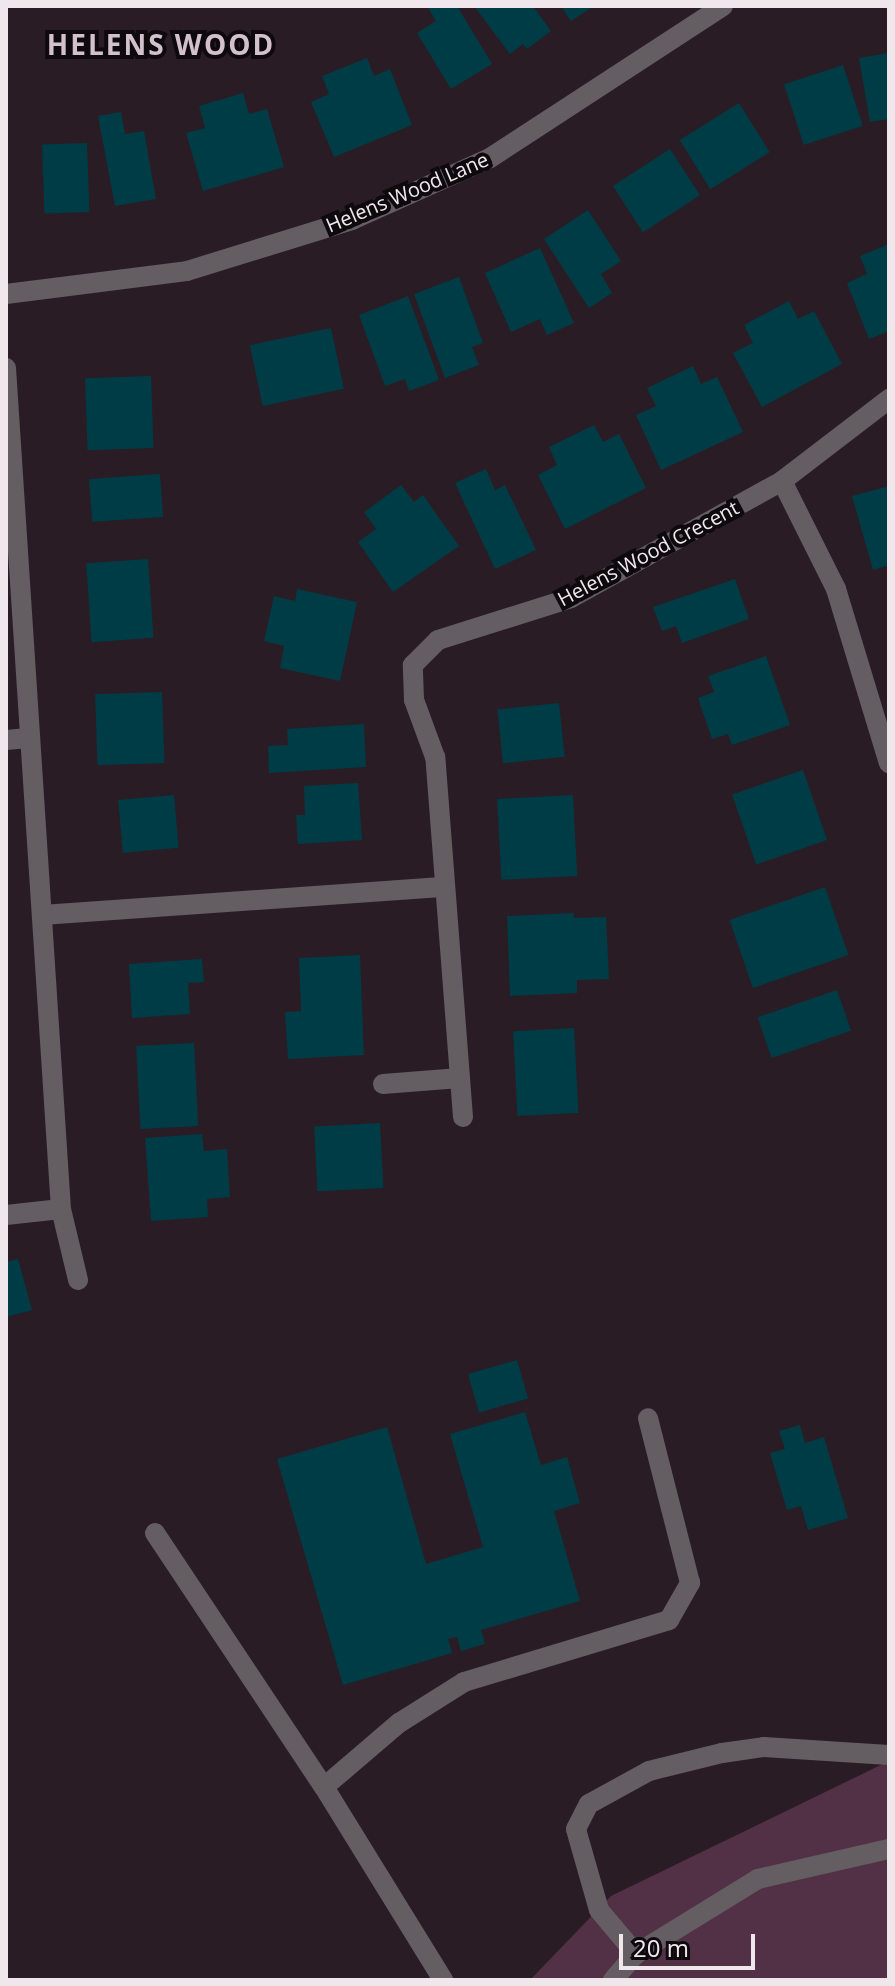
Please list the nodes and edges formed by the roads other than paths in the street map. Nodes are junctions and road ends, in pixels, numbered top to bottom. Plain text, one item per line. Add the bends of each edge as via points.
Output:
1 (723, 6) edge
2 (6, 294) edge
3 (6, 368) edge
4 (889, 399) edge
5 (782, 481) junction
6 (28, 738) junction
7 (6, 740) edge
8 (889, 763) edge
9 (445, 887) junction
10 (42, 915) junction
11 (460, 1078) junction
12 (383, 1084) dead end
13 (463, 1117) dead end
14 (61, 1209) junction
15 (6, 1215) edge
16 (78, 1280) dead end
17 (648, 1418) dead end
18 (155, 1533) dead end
19 (889, 1755) edge
20 (324, 1787) junction
21 (889, 1849) edge
22 (636, 1954) junction
23 (443, 1980) edge
24 (613, 1980) edge

1 - 2 street, Helens Wood Lane via 490,158 352,220 187,271
3 - 6 street
4 - 5 street, Helens Wood Crecent
5 - 8 street via 836,589
5 - 9 street, Helens Wood Crecent via 571,598 438,640 413,665 414,700 435,757
6 - 7 street
6 - 10 street
9 - 10 street
9 - 11 street, Helens Wood Crecent
10 - 14 street
11 - 12 street
11 - 13 street, Helens Wood Crecent
14 - 15 street
14 - 16 street
17 - 20 street via 690,1583 669,1620 464,1682 399,1723
18 - 20 street
19 - 22 street via 764,1747 722,1753 649,1771 589,1804 576,1829 599,1910
20 - 23 street
21 - 22 street via 758,1879
22 - 24 street

